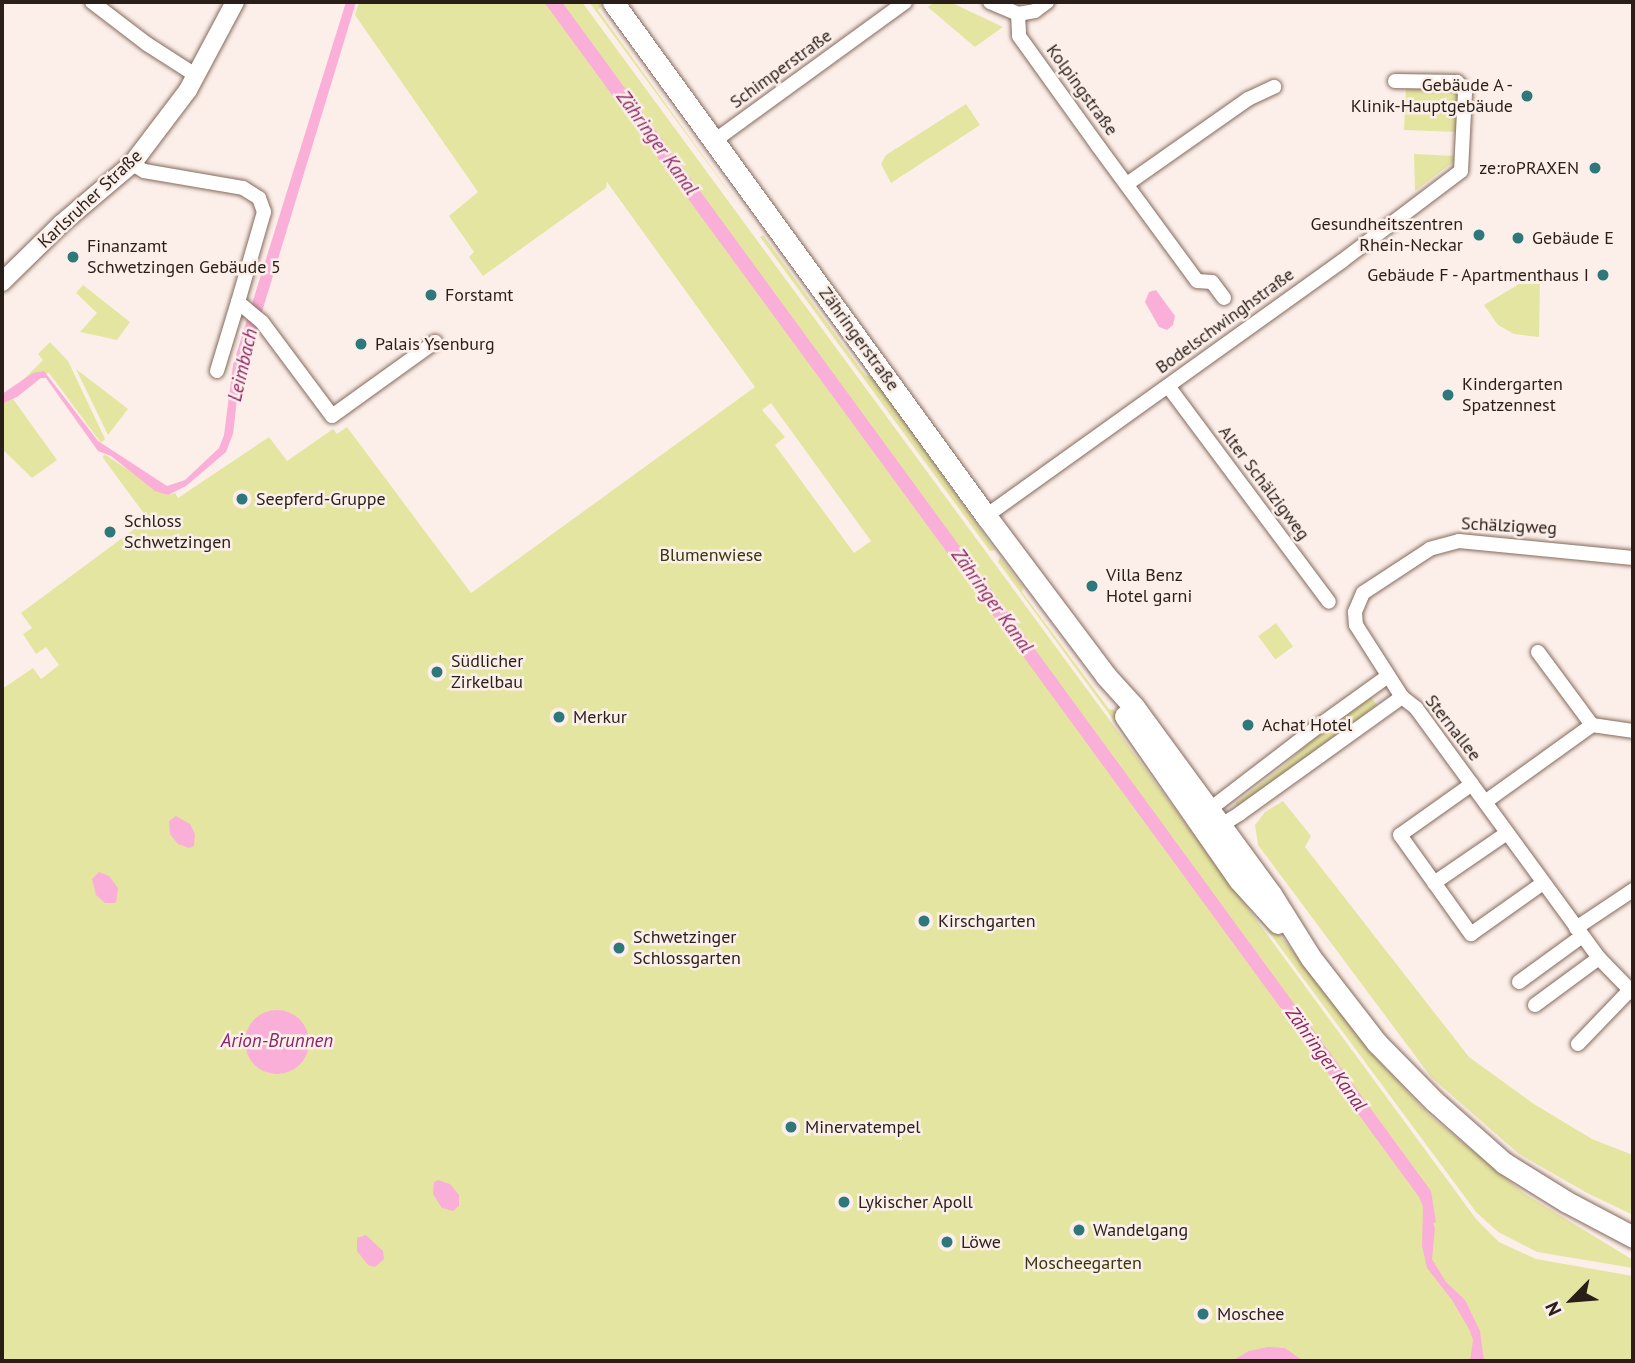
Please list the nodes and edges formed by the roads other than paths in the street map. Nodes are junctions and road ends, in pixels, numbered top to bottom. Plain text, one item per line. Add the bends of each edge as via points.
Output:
1 (92, 2) edge
2 (235, 2) edge
3 (613, 2) edge
4 (905, 2) edge
5 (990, 2) edge
6 (1047, 2) edge
7 (1018, 14) junction
8 (197, 76) junction
9 (1395, 81) dead end
10 (1274, 88) dead end
11 (714, 141) junction
12 (132, 164) junction
13 (1127, 184) junction
14 (2, 282) edge
15 (1224, 298) dead end
16 (244, 306) junction
17 (435, 342) dead end
18 (217, 371) dead end
19 (1168, 386) junction
20 (986, 516) junction
21 (1633, 558) edge
22 (1329, 602) dead end
23 (1538, 652) dead end
24 (1388, 676) junction
25 (1402, 696) junction
26 (1592, 725) junction
27 (1633, 731) edge
28 (1472, 784) junction
29 (1485, 802) junction
30 (1206, 819) junction
31 (1507, 833) junction
32 (1434, 883) junction
33 (1543, 883) junction
34 (1633, 890) edge
35 (1579, 932) junction
36 (1599, 958) junction
37 (1519, 982) dead end
38 (1632, 992) edge
39 (1535, 1004) dead end
40 (1578, 1044) dead end
41 (1633, 1237) edge

1 - 8 street
2 - 8 street, Karlsruher Straße
3 - 11 main road, Zähringerstraße
4 - 11 street, Schimperstraße
5 - 7 street
6 - 7 street via 1035,11
7 - 13 street, Kolpingstraße via 1019,36
8 - 12 street, Karlsruher Straße
9 - 19 street, Bodelschwinghstraße via 1457,82 1461,86 1465,92 1461,171
10 - 13 street via 1248,99
11 - 20 main road, Zähringerstraße
12 - 14 street, Karlsruher Straße
12 - 16 street via 243,188 259,198 264,212
13 - 15 street, Bodelschwinghstraße via 1197,281 1212,282
16 - 17 street via 262,322 332,416
16 - 18 street
19 - 20 street, Bodelschwinghstraße
19 - 22 street, Alter Schälzigweg
20 - 30 main road, Zähringerstraße via 1106,677 1129,723
21 - 24 street, Schälzigweg via 1489,541 1459,541 1430,549 1363,593 1358,601 1356,625
23 - 26 street
24 - 25 street, Schälzigweg
24 - 30 street
25 - 28 street, Sternallee
25 - 30 street via 1228,821
26 - 27 street
26 - 29 street
28 - 29 street, Sternallee
28 - 32 street, Sternallee via 1400,835
29 - 31 street, Sternallee
30 - 41 main road, Zähringerstraße via 1271,894 1311,958 1385,1051 1504,1163
31 - 32 street
31 - 33 street, Sternallee
32 - 33 street, Sternallee via 1471,934
33 - 35 street, Sternallee
34 - 35 street
35 - 36 street, Sternallee
35 - 37 street
36 - 38 street, Sternallee
36 - 39 street
38 - 40 street, Sternallee

